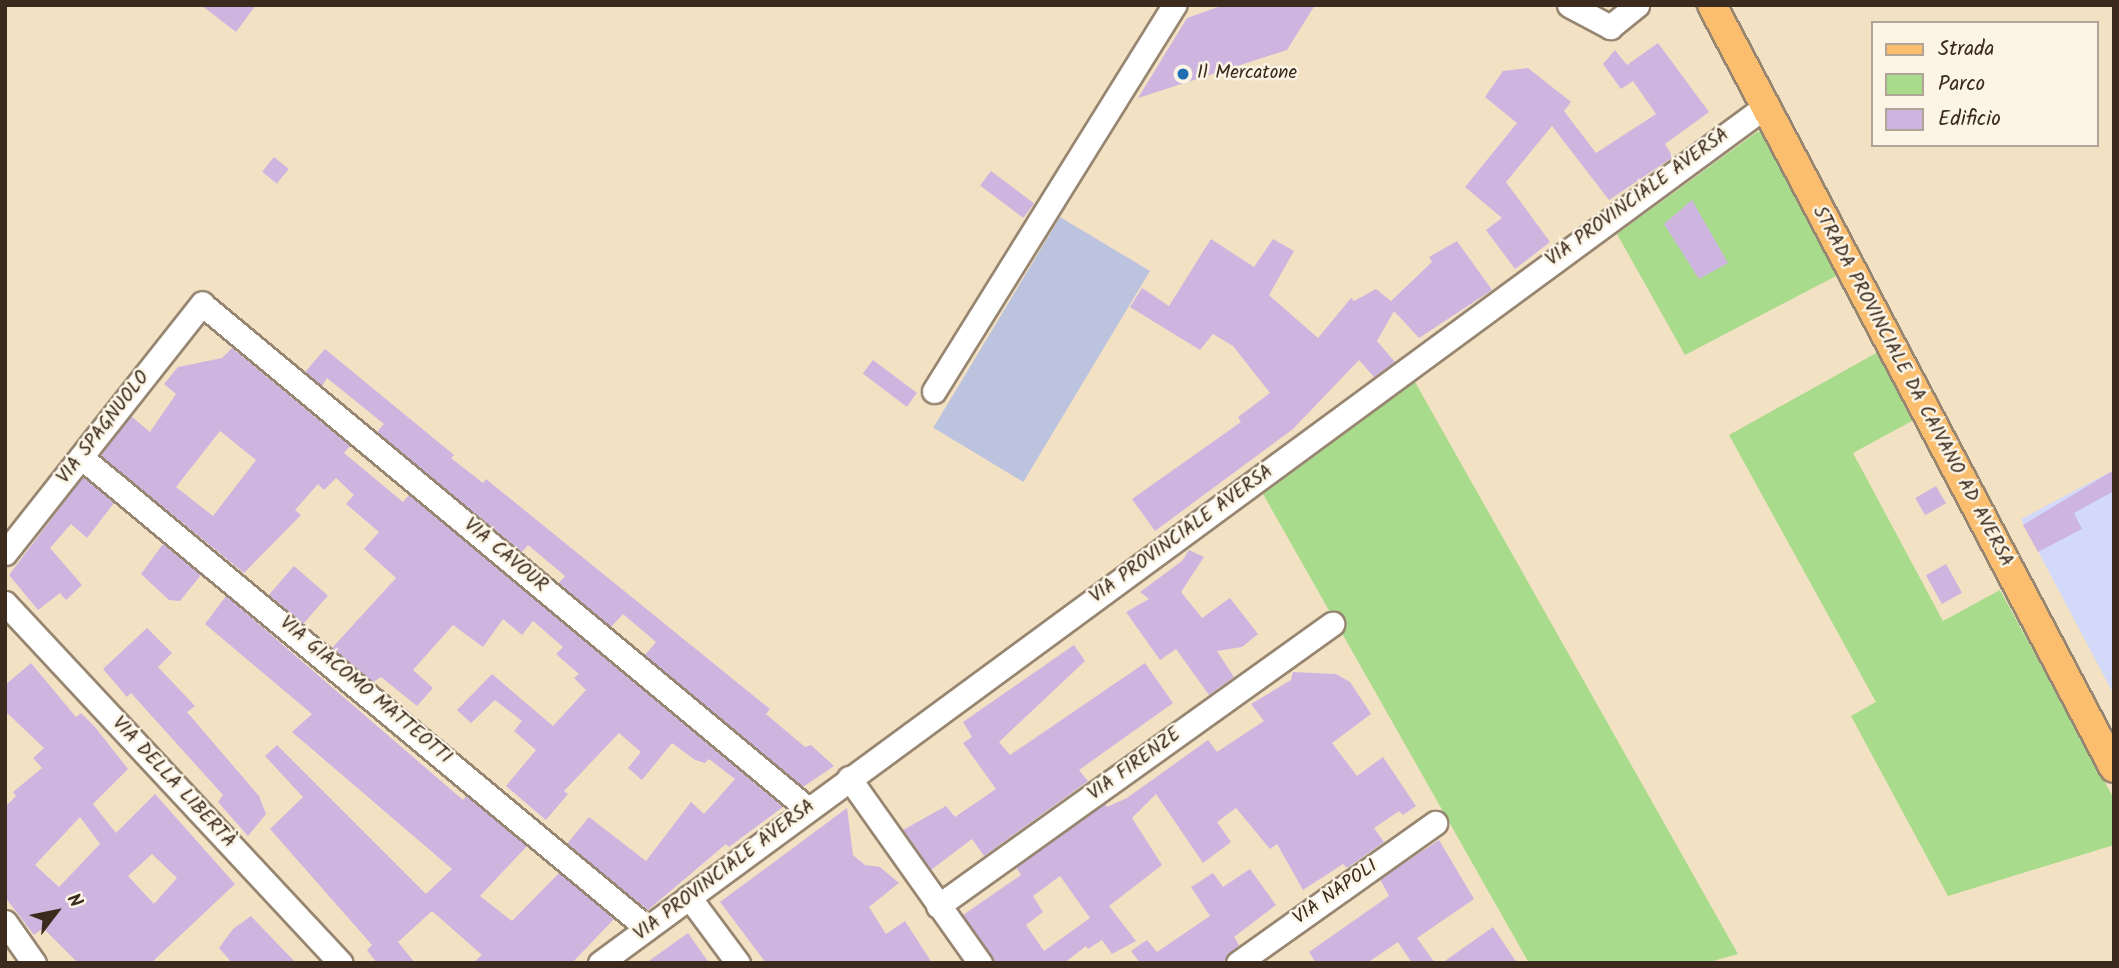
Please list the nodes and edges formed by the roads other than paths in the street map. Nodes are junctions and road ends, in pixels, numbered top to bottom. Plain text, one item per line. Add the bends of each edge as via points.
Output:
1 (1174, 5) edge
2 (1569, 5) edge
3 (1637, 5) edge
4 (1713, 5) edge
5 (1763, 108) junction
6 (202, 304) joint
7 (934, 391) dead end
8 (81, 457) junction
9 (5, 552) edge
10 (5, 603) edge
11 (1332, 624) dead end
12 (2114, 768) edge
13 (849, 778) junction
14 (808, 809) junction
15 (1435, 823) dead end
16 (689, 897) junction
17 (938, 906) junction
18 (5, 922) edge
19 (647, 928) junction
20 (34, 963) edge
21 (341, 963) edge
22 (600, 963) edge
23 (738, 963) edge
24 (979, 963) edge
25 (1238, 963) edge

1 - 7 street
2 - 3 street via 1610,27
4 - 5 main road, STRADA PROVINCIALE DA CAIVANO AD AVERSA
5 - 12 main road, STRADA PROVINCIALE DA CAIVANO AD AVERSA
5 - 13 street, VIA PROVINCIALE AVERSA
6 - 8 street, VIA SPAGNUOLO
6 - 14 street, VIA CAVOUR
8 - 9 street, VIA SPAGNUOLO
8 - 19 street, VIA GIACOMO MATTEOTTI
10 - 21 street, VIA DELLA LIBERTÀ
11 - 17 street, VIA FIRENZE
13 - 14 street, VIA PROVINCIALE AVERSA
13 - 17 street
14 - 16 street, VIA PROVINCIALE AVERSA
15 - 25 street, VIA NAPOLI
16 - 19 street, VIA PROVINCIALE AVERSA
16 - 23 street
17 - 24 street
18 - 20 street
19 - 22 street, VIA PROVINCIALE AVERSA

